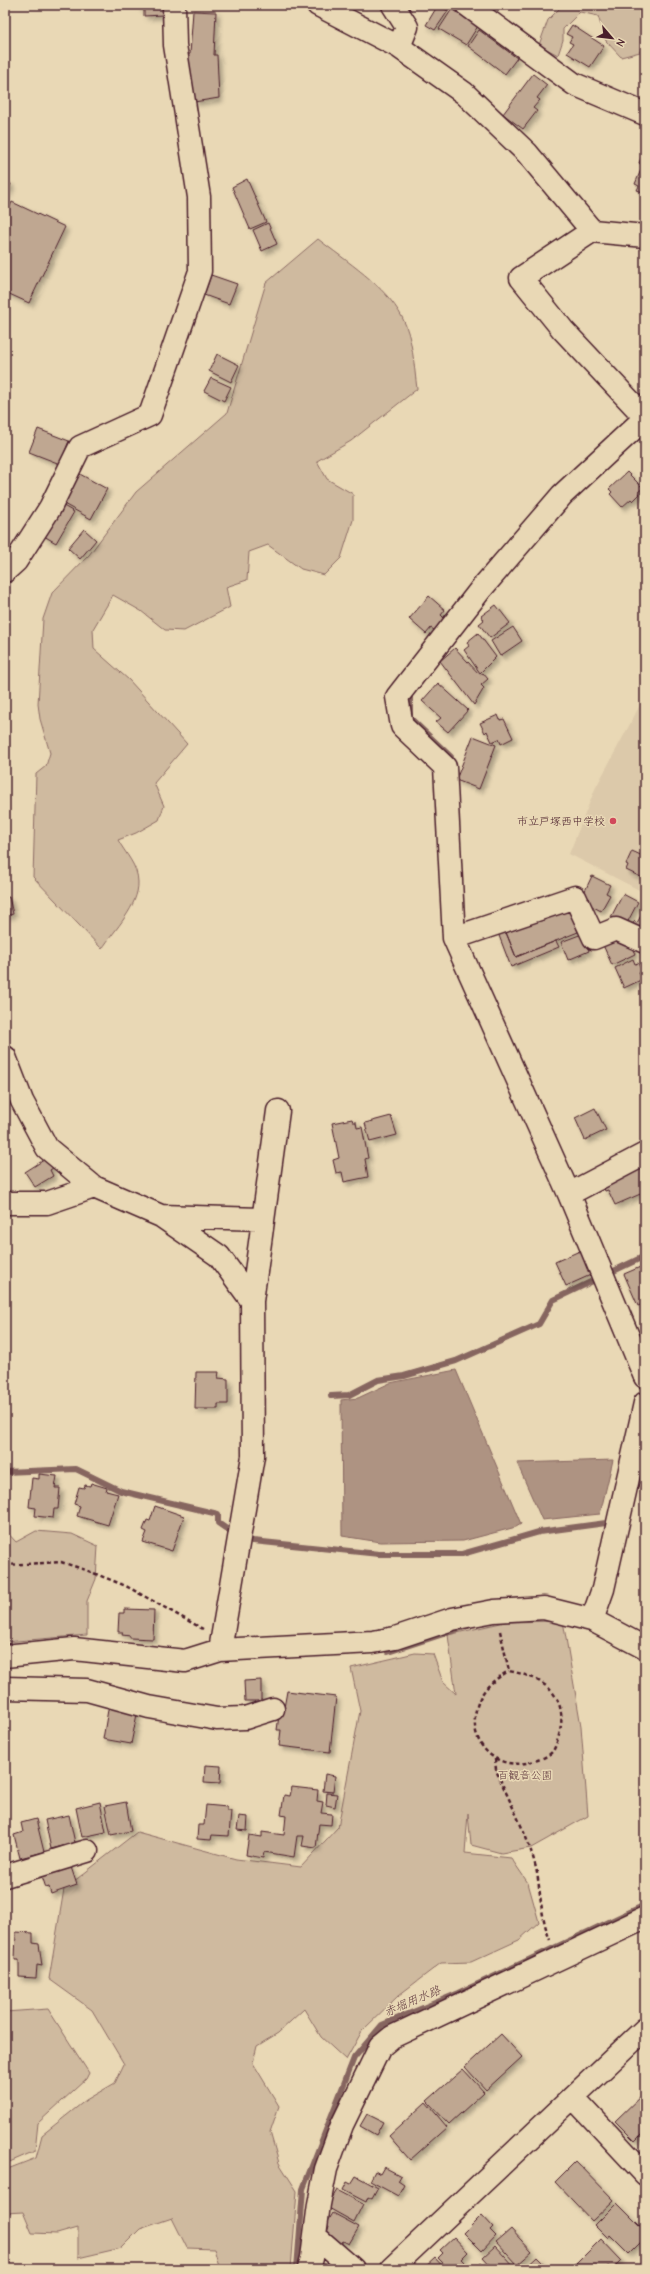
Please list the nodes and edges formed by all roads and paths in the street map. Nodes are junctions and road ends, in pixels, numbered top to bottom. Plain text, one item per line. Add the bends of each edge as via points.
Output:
1 (174, 5) edge
2 (318, 5) edge
3 (393, 5) edge
4 (467, 5) edge
5 (399, 47) junction
6 (645, 114) edge
7 (592, 232) junction
8 (645, 236) edge
9 (645, 418) edge
10 (5, 571) edge
11 (454, 938) junction
12 (645, 942) edge
13 (5, 1057) edge
14 (278, 1111) dead end
15 (645, 1154) edge
16 (94, 1187) junction
17 (569, 1194) junction
18 (5, 1203) edge
19 (161, 1216) junction
20 (262, 1219) junction
21 (252, 1301) junction
22 (645, 1377) edge
23 (645, 1403) edge
24 (5, 1566) edge
25 (494, 1611) junction
26 (592, 1620) junction
27 (220, 1645) junction
28 (645, 1648) edge
29 (5, 1656) edge
30 (509, 1671) junction
31 (5, 1688) edge
32 (273, 1709) dead end
33 (495, 1759) junction
34 (87, 1851) dead end
35 (5, 1876) edge
36 (645, 1918) edge
37 (558, 1959) junction
38 (645, 2029) edge
39 (573, 2097) junction
40 (645, 2174) edge
41 (315, 2236) junction
42 (309, 2269) edge
43 (353, 2269) edge
44 (391, 2269) edge

1 - 10 street via 175,45 199,197 200,271 150,415 80,447 50,508 16,561
2 - 5 street
3 - 5 street via 407,28
4 - 6 street via 574,84
5 - 7 street via 464,93 515,142
7 - 8 street
7 - 9 street via 521,278 563,330
9 - 11 street via 562,495 481,589 397,697 402,726 445,767
11 - 12 street via 575,897 594,938 616,929
11 - 17 street
13 - 16 street via 22,1101 47,1148
14 - 20 street
15 - 17 street
16 - 18 street via 47,1203
16 - 19 street
17 - 22 street
19 - 20 street
19 - 21 street via 219,1256
20 - 21 street
21 - 27 street via 253,1456
23 - 26 street via 603,1589
24 - 27 path via 61,1562 86,1570 126,1586
25 - 26 street via 544,1608
25 - 27 street via 452,1619 395,1638 373,1642
25 - 30 path
26 - 28 street
27 - 29 street via 185,1661 74,1649
30 - 33 path via 498,1677 485,1690 478,1702 475,1717 482,1749
30 - 33 path via 524,1674 543,1683 559,1698 562,1718 560,1732 552,1751 539,1760 523,1764 506,1763
31 - 32 street via 87,1690 149,1707 217,1720 245,1718
33 - 37 path via 496,1770 531,1854 537,1874 544,1925
34 - 35 street
36 - 37 street
37 - 41 street via 392,2037 380,2047 342,2125 326,2169
38 - 39 street
39 - 40 street
39 - 44 street
41 - 42 street
41 - 43 street

